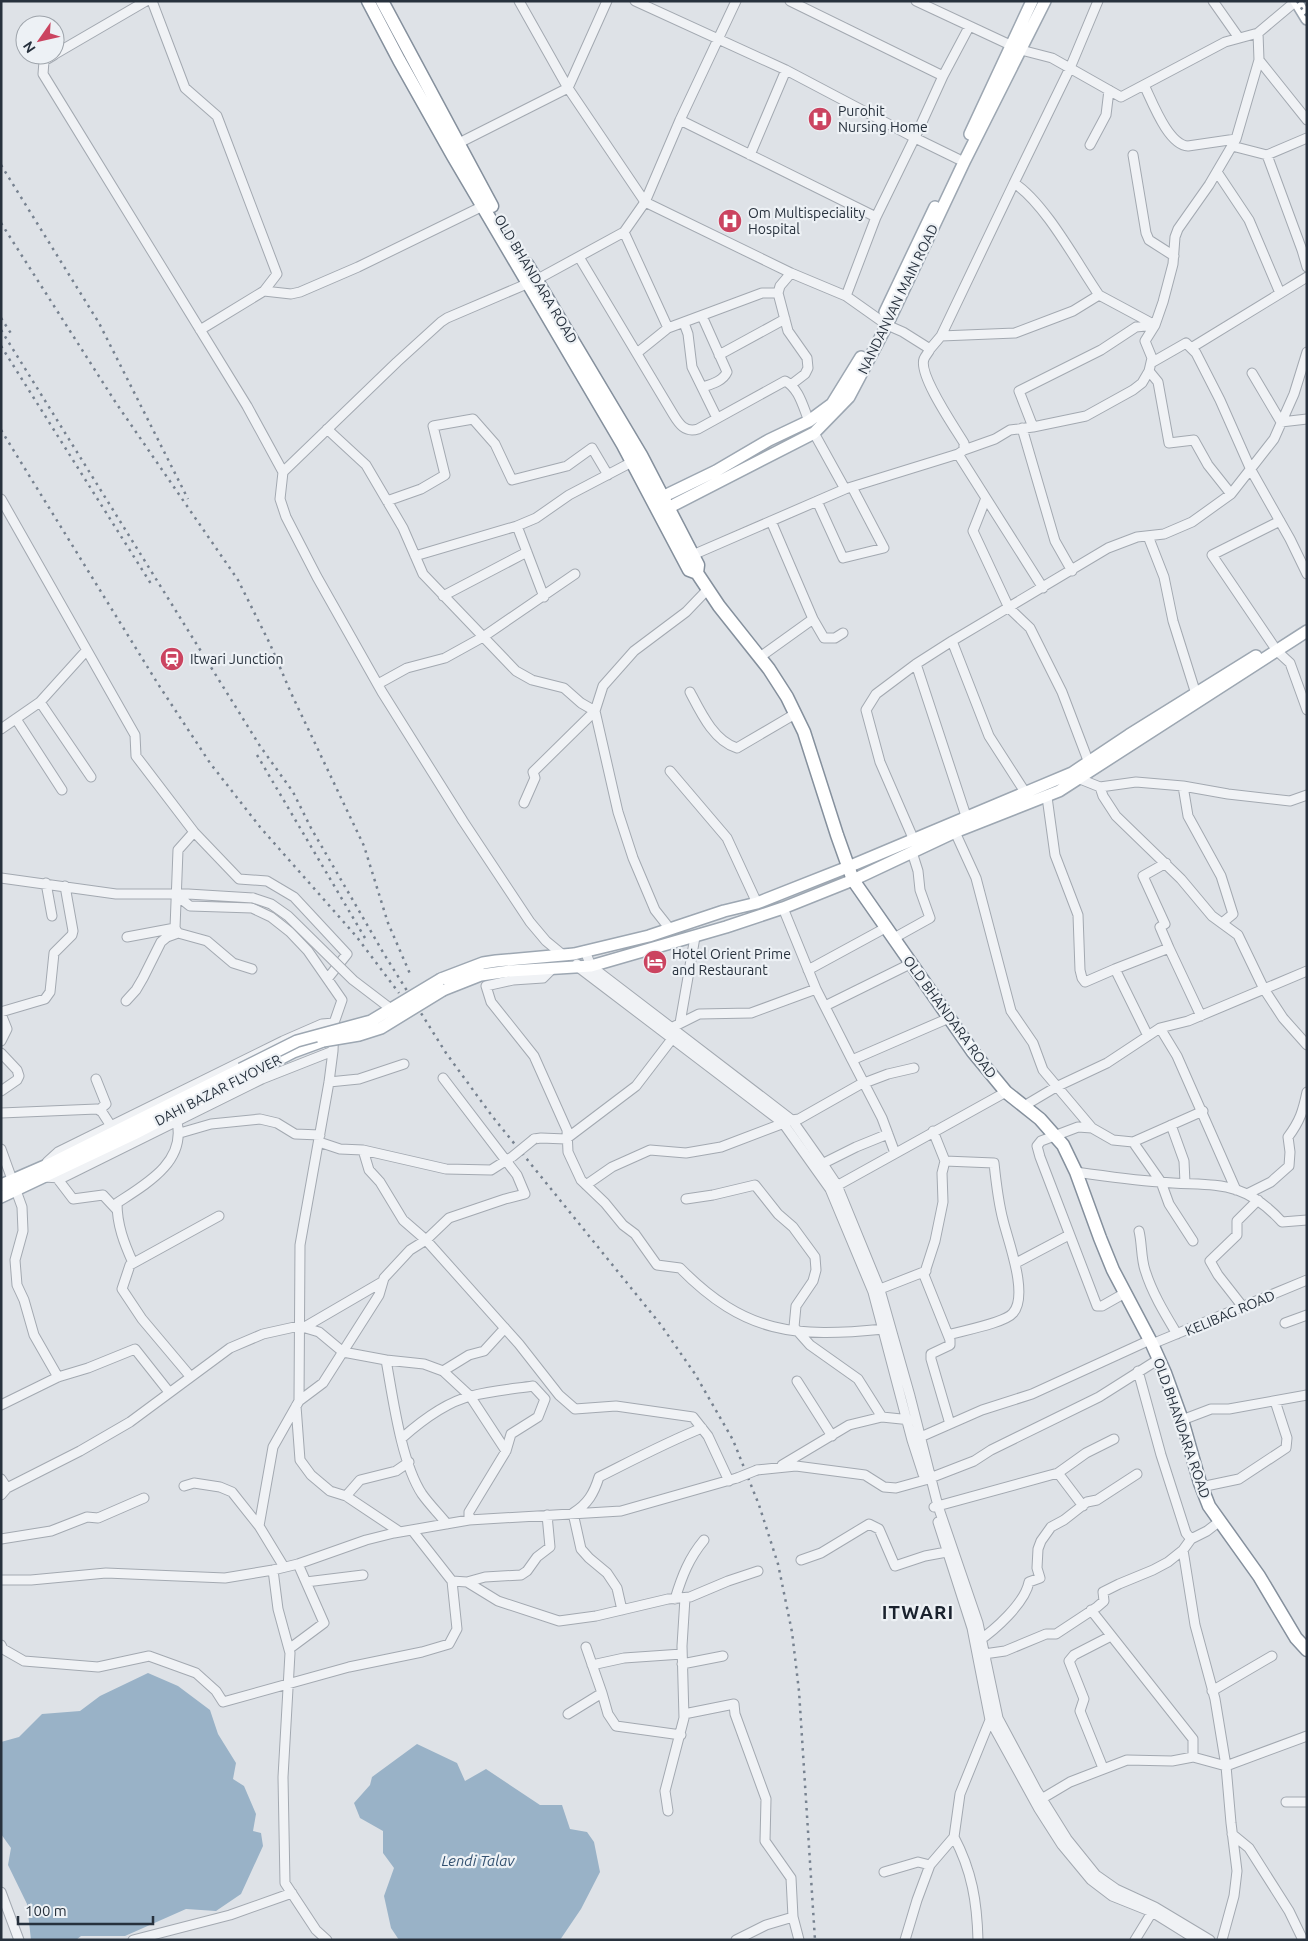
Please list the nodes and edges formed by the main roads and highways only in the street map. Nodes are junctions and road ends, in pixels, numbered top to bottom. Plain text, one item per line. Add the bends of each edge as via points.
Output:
1 (368, 1) edge
2 (382, 1) edge
3 (1032, 1) edge
4 (1045, 1) edge
5 (1296, 1) edge
6 (1307, 19) edge
7 (1016, 48) junction
8 (443, 125) junction
9 (532, 282) junction
10 (884, 323) junction
11 (661, 505) junction
12 (1307, 622) edge
13 (1307, 631) edge
14 (1275, 648) junction
15 (1076, 776) junction
16 (848, 867) junction
17 (853, 880) junction
18 (56, 1170) junction
19 (15, 1184) junction
20 (1, 1185) edge
21 (1, 1197) edge
22 (1307, 1650) edge

1 - 8 highway via 398,60
2 - 8 highway, OLD BHANDARA ROAD
3 - 7 main road
4 - 7 main road, NANDANVAN MAIN ROAD
5 - 6 main road
7 - 10 main road, NANDANVAN MAIN ROAD
7 - 10 main road via 958,159
8 - 9 highway via 483,206
8 - 9 highway, OLD BHANDARA ROAD via 459,143
9 - 11 highway via 632,462
9 - 11 highway, OLD BHANDARA ROAD via 641,455
10 - 11 main road via 832,404
10 - 11 main road, NANDANVAN MAIN ROAD via 849,397 814,433
11 - 16 highway, OLD BHANDARA ROAD via 688,557 698,565 697,573 787,697 804,732
12 - 14 main road
13 - 14 main road
14 - 15 main road
14 - 15 main road via 1129,735
15 - 16 main road, DAHI BAZAR FLYOVER via 1025,792
15 - 17 main road, DAHI BAZAR FLYOVER via 1047,797 955,832
16 - 17 highway, OLD BHANDARA ROAD
16 - 18 main road, DAHI BAZAR FLYOVER, bridge via 758,903 649,936 574,954 496,961 441,979 371,1021 297,1041
17 - 18 main road, DAHI BAZAR FLYOVER, bridge via 783,908 695,937 590,966 481,975 443,990 381,1028 360,1036 323,1041 293,1052 134,1134
17 - 22 highway, OLD BHANDARA ROAD via 973,1052 1006,1092 1040,1119 1062,1145 1076,1172 1100,1238 1159,1359 1210,1506
18 - 19 main road, DAHI BAZAR FLYOVER via 41,1172
19 - 20 main road
19 - 21 main road

